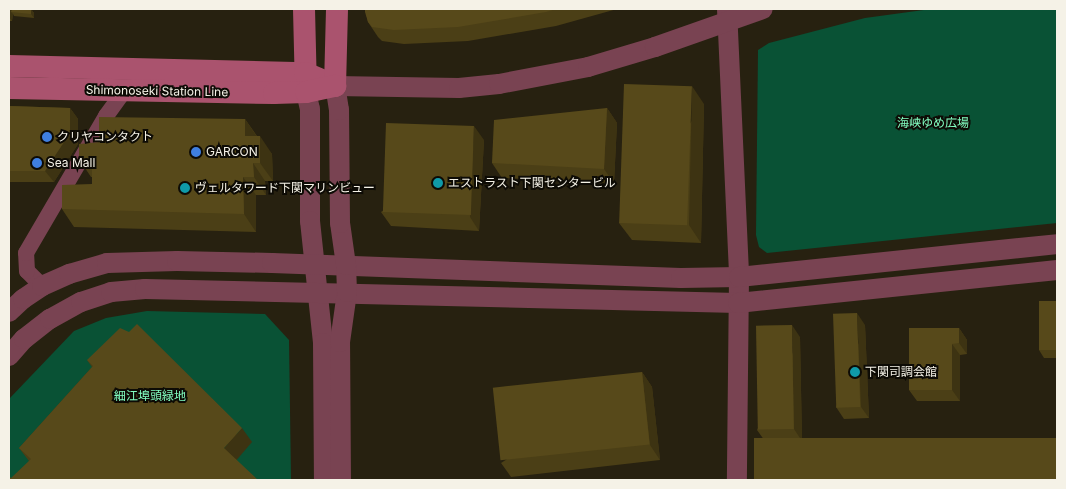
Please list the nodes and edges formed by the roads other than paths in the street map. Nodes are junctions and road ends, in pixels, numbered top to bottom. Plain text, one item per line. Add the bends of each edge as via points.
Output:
1 (304, 9) edge
2 (337, 9) edge
3 (763, 9) edge
4 (728, 15) edge
5 (9, 66) edge
6 (305, 83) junction
7 (335, 86) junction
8 (9, 88) edge
9 (125, 90) junction
10 (1057, 244) edge
11 (316, 264) junction
12 (346, 265) junction
13 (1057, 270) edge
14 (739, 277) junction
15 (42, 286) junction
16 (317, 292) junction
17 (347, 292) junction
18 (738, 303) junction
19 (9, 312) edge
20 (9, 356) edge
21 (324, 480) edge
22 (341, 480) edge
23 (736, 480) edge

1 - 6 main road
2 - 7 main road
3 - 4 street
4 - 7 street via 655,47 588,67 499,84 459,88
4 - 14 street
5 - 6 main road, Shimonoseki Station Line
6 - 7 main road, Shimonoseki Station Line
6 - 9 main road, Shimonoseki Station Line
6 - 11 street via 310,109 310,221
7 - 12 street via 339,110 340,223
8 - 9 main road, Shimonoseki Station Line
9 - 15 street via 106,116 26,252 27,271
10 - 14 street
11 - 12 street
11 - 15 street via 106,263
11 - 16 street
12 - 14 street via 681,278
12 - 17 street
13 - 18 street
14 - 18 street
15 - 19 street
16 - 17 street
16 - 20 street via 145,289 111,292 81,302 50,319 24,339
16 - 21 street via 323,343
17 - 18 street
17 - 22 street via 340,342
18 - 23 street

